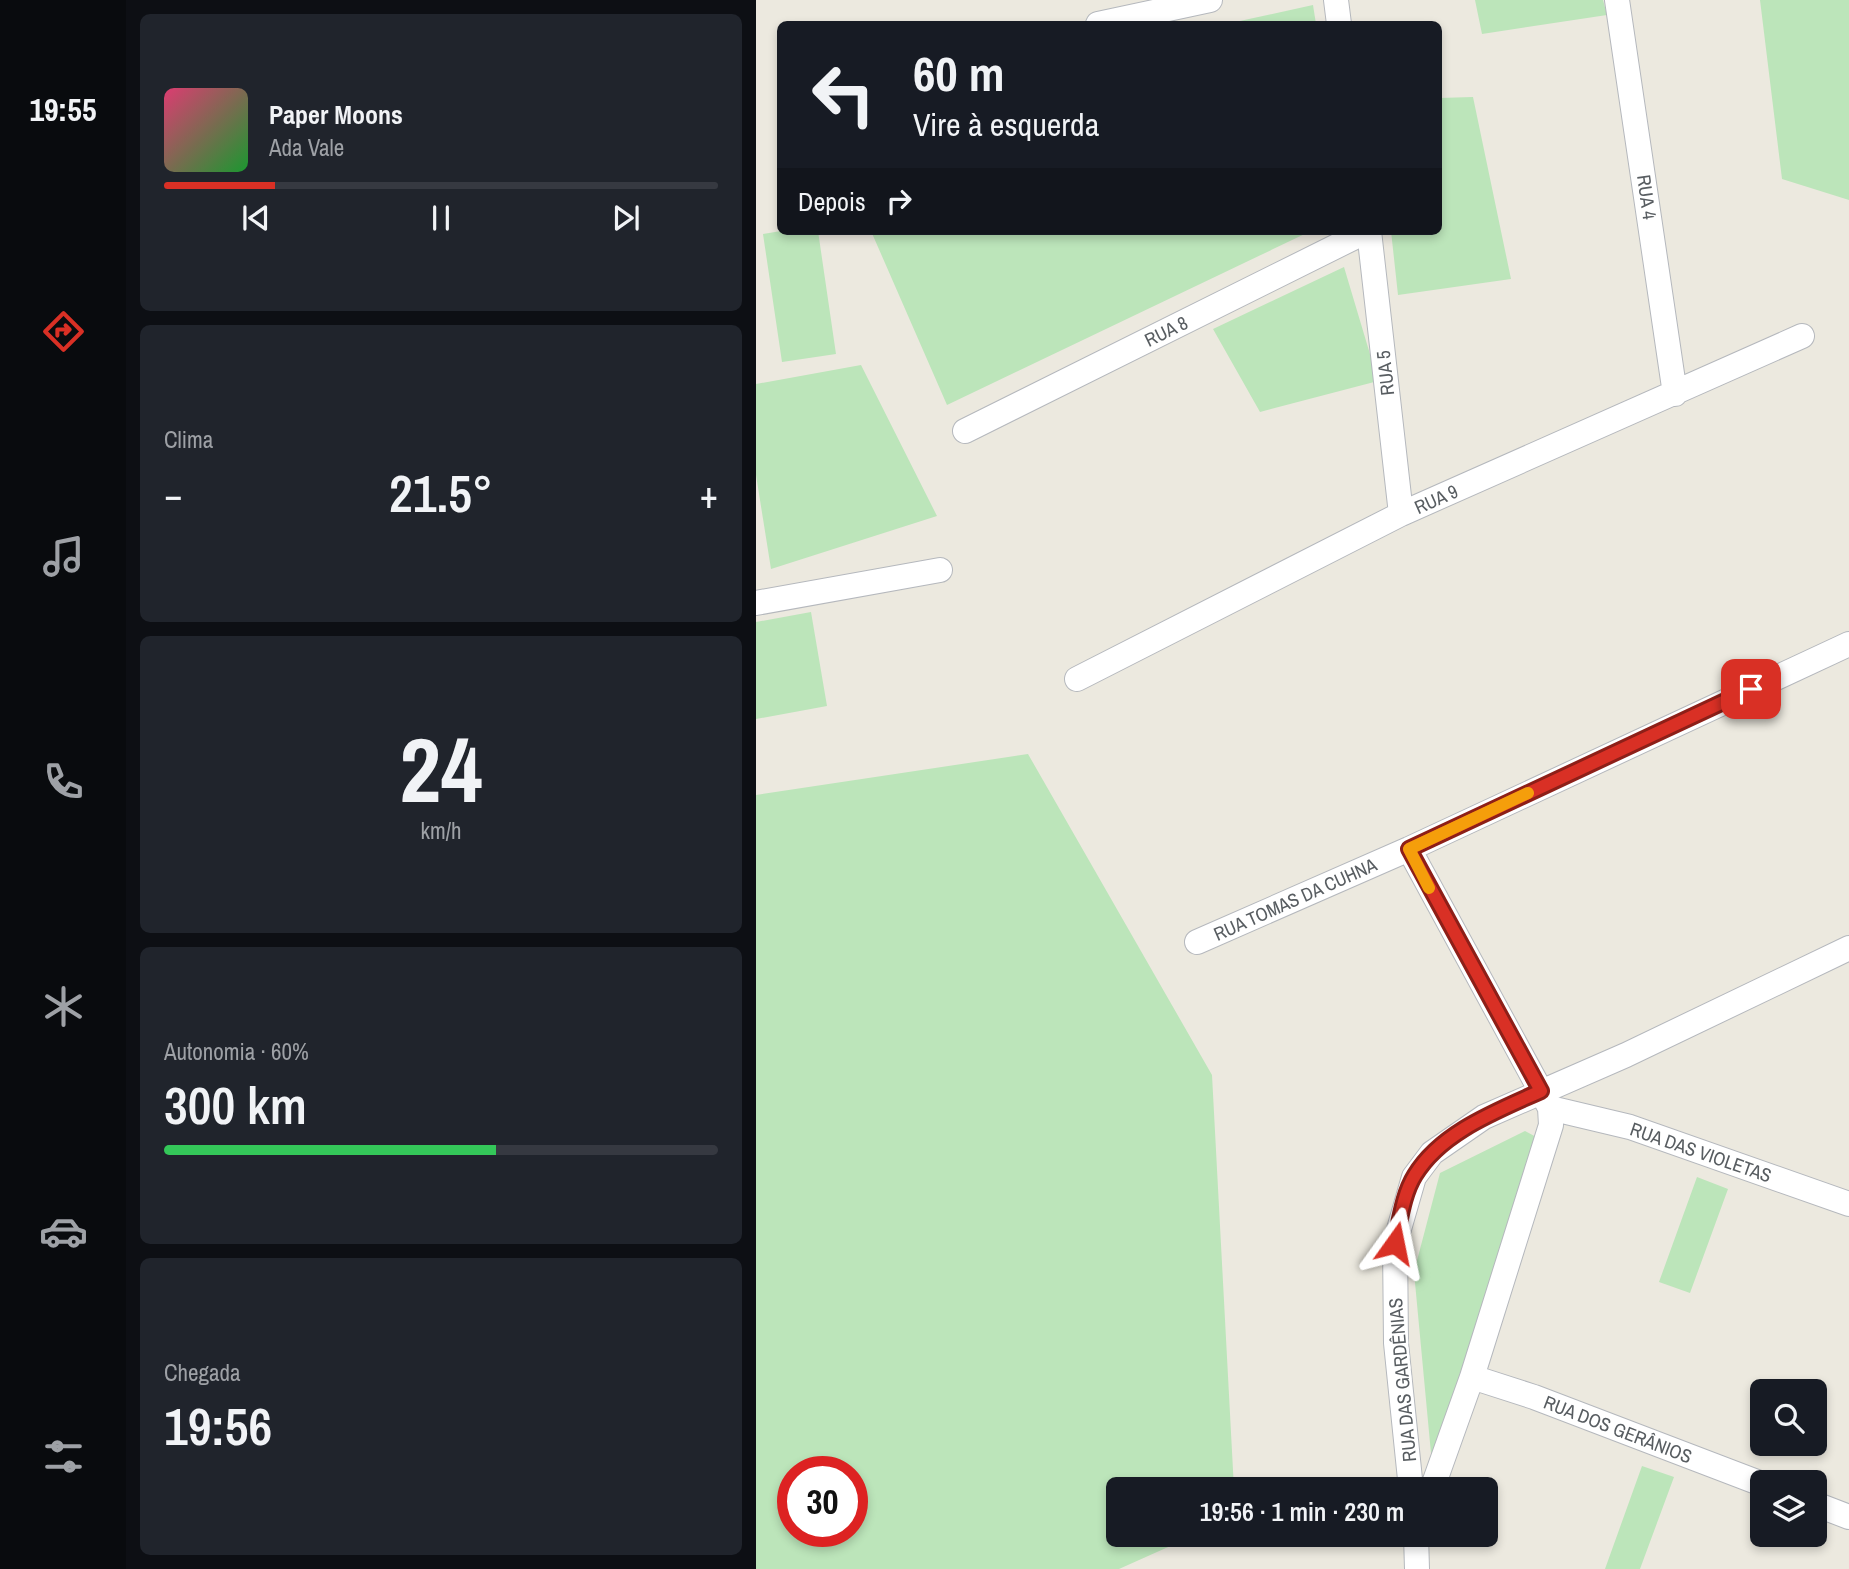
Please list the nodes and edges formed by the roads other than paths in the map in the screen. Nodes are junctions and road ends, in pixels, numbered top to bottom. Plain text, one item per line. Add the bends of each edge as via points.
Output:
1 (1210, 0) edge
2 (1336, 0) edge
3 (1617, 0) edge
4 (1112, 21) edge
5 (1339, 21) edge
6 (1360, 235) edge
7 (1368, 235) edge
8 (1802, 335) dead end
9 (1675, 394) junction
10 (965, 430) dead end
11 (1401, 514) junction
12 (940, 570) dead end
13 (756, 603) edge
14 (1849, 644) edge
15 (1077, 679) dead end
16 (1409, 849) junction
17 (1198, 942) dead end
18 (1849, 948) edge
19 (1545, 1099) junction
20 (1849, 1204) edge
21 (1472, 1377) junction
22 (1410, 1477) edge
23 (1436, 1477) edge
24 (1750, 1479) edge
25 (1827, 1509) edge
26 (1849, 1517) edge
27 (1416, 1547) edge
28 (1417, 1569) edge

1 - 4 street
2 - 5 street
3 - 9 street, RUA 4
6 - 10 street, RUA 8
7 - 11 street, RUA 5
8 - 9 street, RUA 9
9 - 11 street, RUA 9
11 - 15 street, RUA 9
12 - 13 street
14 - 16 street, RUA TOMAS DA CUHNA
16 - 17 street, RUA TOMAS DA CUHNA
16 - 19 street
18 - 19 street, RUA DAS GARDÊNIAS
19 - 20 street, RUA DAS VIOLETAS
19 - 21 street, RUA DAS GARDÊNIAS via 1551,1125 1546,1145
19 - 22 street, RUA DAS GARDÊNIAS via 1484,1117 1432,1153 1414,1177 1395,1243 1394,1286
21 - 23 street, RUA DAS GARDÊNIAS
21 - 24 street, RUA DOS GERÂNIOS
25 - 26 street
27 - 28 street

